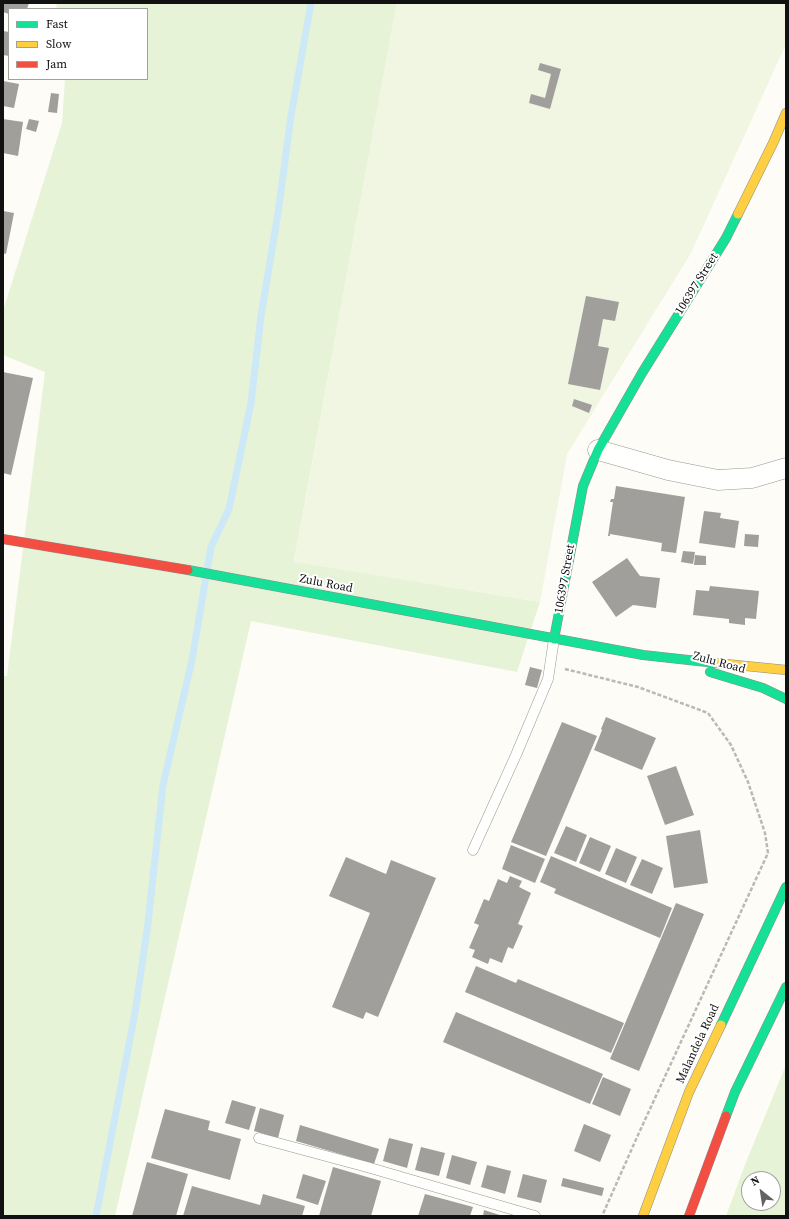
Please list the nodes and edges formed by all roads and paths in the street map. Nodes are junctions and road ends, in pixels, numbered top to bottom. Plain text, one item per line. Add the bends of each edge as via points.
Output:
1 (786, 114) edge
2 (598, 450) junction
3 (786, 468) edge
4 (3, 539) edge
5 (554, 639) junction
6 (643, 655) junction
7 (550, 665) junction
8 (786, 670) edge
9 (786, 699) edge
10 (473, 850) dead end
11 (786, 887) edge
12 (786, 987) edge
13 (259, 1138) dead end
14 (535, 1216) edge
15 (602, 1216) edge
16 (643, 1216) edge
17 (688, 1216) edge

1 - 2 street, 106397 Street via 726,238 642,373
2 - 3 street via 668,470 718,480 752,478
2 - 5 street, 106397 Street via 583,486
4 - 5 street, Zulu Road via 170,567
5 - 6 street, Zulu Road
5 - 7 lane
6 - 8 street, Zulu Road
6 - 9 street, Zulu Road via 756,686
7 - 10 lane via 548,678 516,755
7 - 15 path via 638,687 708,713 731,745 748,782 765,833 768,853
11 - 16 street, Malandela Road via 689,1092
12 - 17 street via 735,1092
13 - 14 lane

